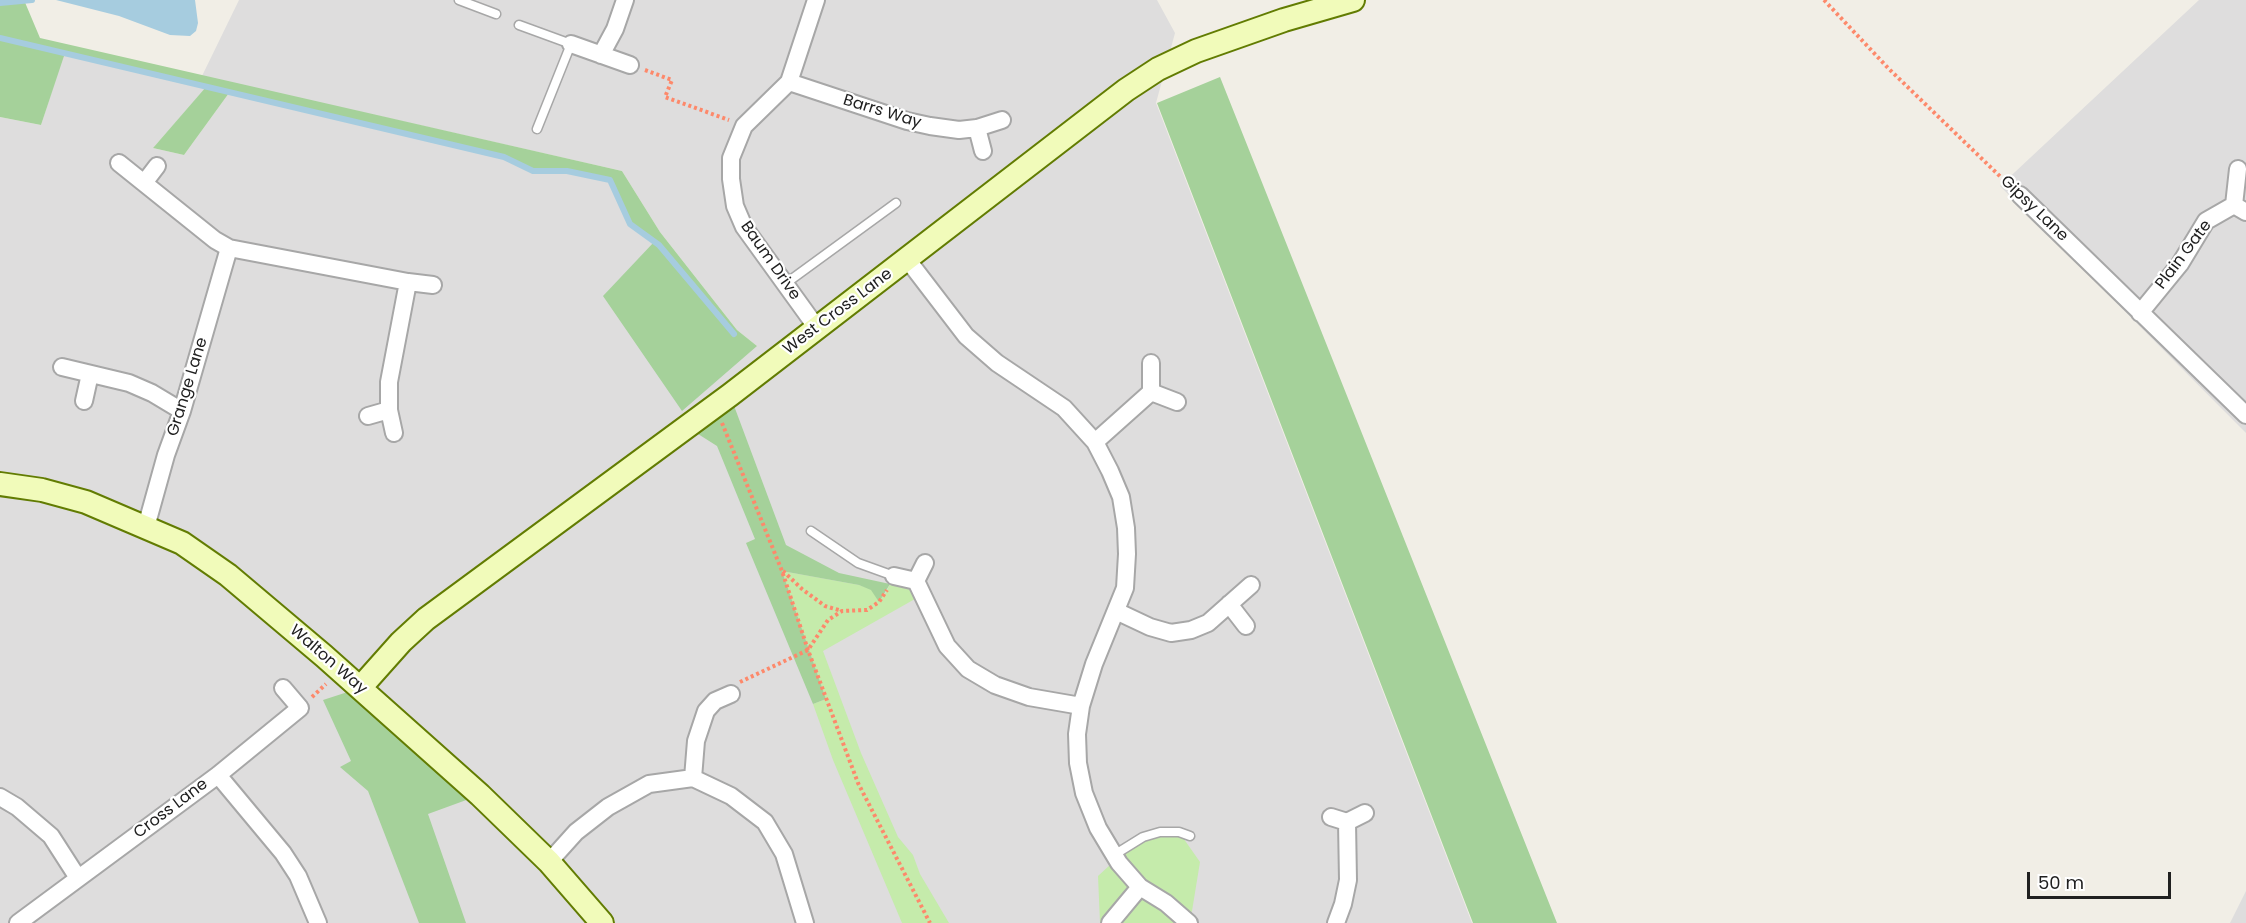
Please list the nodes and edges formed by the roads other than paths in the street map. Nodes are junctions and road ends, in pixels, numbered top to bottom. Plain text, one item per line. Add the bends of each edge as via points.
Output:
1 (459, 0) edge
2 (625, 0) edge
3 (816, 0) edge
4 (1353, 0) edge
5 (496, 14) dead end
6 (519, 25) dead end
7 (571, 44) junction
8 (602, 55) junction
9 (630, 65) road end
10 (789, 82) junction
11 (1002, 120) dead end
12 (977, 128) junction
13 (537, 129) dead end
14 (983, 151) dead end
15 (119, 163) dead end
16 (157, 166) dead end
17 (2238, 169) dead end
18 (144, 183) junction
19 (2020, 195) road end
20 (896, 203) dead end
21 (2240, 209) edge
22 (229, 248) junction
23 (907, 259) junction
24 (408, 282) junction
25 (785, 284) junction
26 (434, 285) dead end
27 (2140, 313) junction
28 (817, 328) junction
29 (1151, 363) dead end
30 (62, 367) dead end
31 (90, 374) junction
32 (1151, 392) junction
33 (84, 401) dead end
34 (1178, 402) dead end
35 (388, 410) junction
36 (182, 411) junction
37 (2246, 415) edge
38 (368, 416) dead end
39 (394, 432) dead end
40 (1095, 442) junction
41 (0, 484) edge
42 (146, 527) junction
43 (811, 531) dead end
44 (925, 563) dead end
45 (894, 576) joint
46 (916, 581) junction
47 (1251, 585) dead end
48 (1229, 604) junction
49 (1116, 611) junction
50 (1246, 626) dead end
51 (283, 688) dead end
52 (360, 688) junction
53 (731, 694) road end
54 (1081, 706) junction
55 (218, 775) junction
56 (693, 778) junction
57 (0, 797) edge
58 (1365, 813) dead end
59 (1190, 836) dead end
60 (1114, 855) junction
61 (549, 862) junction
62 (78, 878) junction
63 (1140, 887) junction
64 (18, 923) edge
65 (318, 923) edge
66 (602, 923) edge
67 (805, 923) edge
68 (1110, 923) edge
69 (1189, 923) edge
70 (1336, 923) edge

1 - 5 lane
2 - 8 street
3 - 10 street, Baum Drive
4 - 23 street, West Cross Lane via 1196,51 1158,69
6 - 7 lane
7 - 8 street
7 - 13 lane
8 - 9 street
10 - 12 street, Barrs Way via 918,124
10 - 25 street, Baum Drive via 744,126 731,158 735,206 744,227
11 - 12 street, Barrs Way
12 - 14 street
15 - 18 street
16 - 18 street
17 - 21 street, Plain Gate
18 - 22 street
19 - 27 street, Gipsy Lane
20 - 25 lane
21 - 27 street, Plain Gate via 2206,221 2180,264
22 - 24 street
22 - 36 street, Grange Lane
23 - 28 street, West Cross Lane
23 - 40 street via 966,336 997,363 1064,408
24 - 26 street
24 - 35 street via 388,382
25 - 28 street, Baum Drive
27 - 37 street, Gipsy Lane
28 - 52 street, West Cross Lane via 426,619
29 - 32 street
30 - 31 street
31 - 33 street
31 - 36 street via 129,383
32 - 34 street
32 - 40 street
35 - 38 street
35 - 39 street
36 - 42 street, Grange Lane
40 - 49 street via 1121,496 1126,528 1125,588
41 - 42 street, Walton Way via 86,502
42 - 52 street, Walton Way via 182,543 228,575
43 - 45 lane via 858,563
44 - 46 street
45 - 46 street
46 - 54 street via 947,646 968,669 995,685 1029,697
47 - 48 street
48 - 49 street via 1208,623 1171,633
48 - 50 street
49 - 54 street
51 - 55 street, Cross Lane via 300,708
52 - 61 street, Walton Way
53 - 56 street via 715,701 706,711 696,741
54 - 60 street via 1078,763 1084,793
55 - 62 street, Cross Lane
55 - 65 street via 284,853
56 - 61 street via 649,784 608,807 576,832
56 - 67 street via 731,796 765,822 784,854
57 - 62 street via 51,836
58 - 70 street via 1339,819 1348,880
59 - 60 lane via 1160,832 1143,837
60 - 63 street
61 - 66 street, Walton Way
62 - 64 street, Cross Lane
63 - 68 street
63 - 69 street

